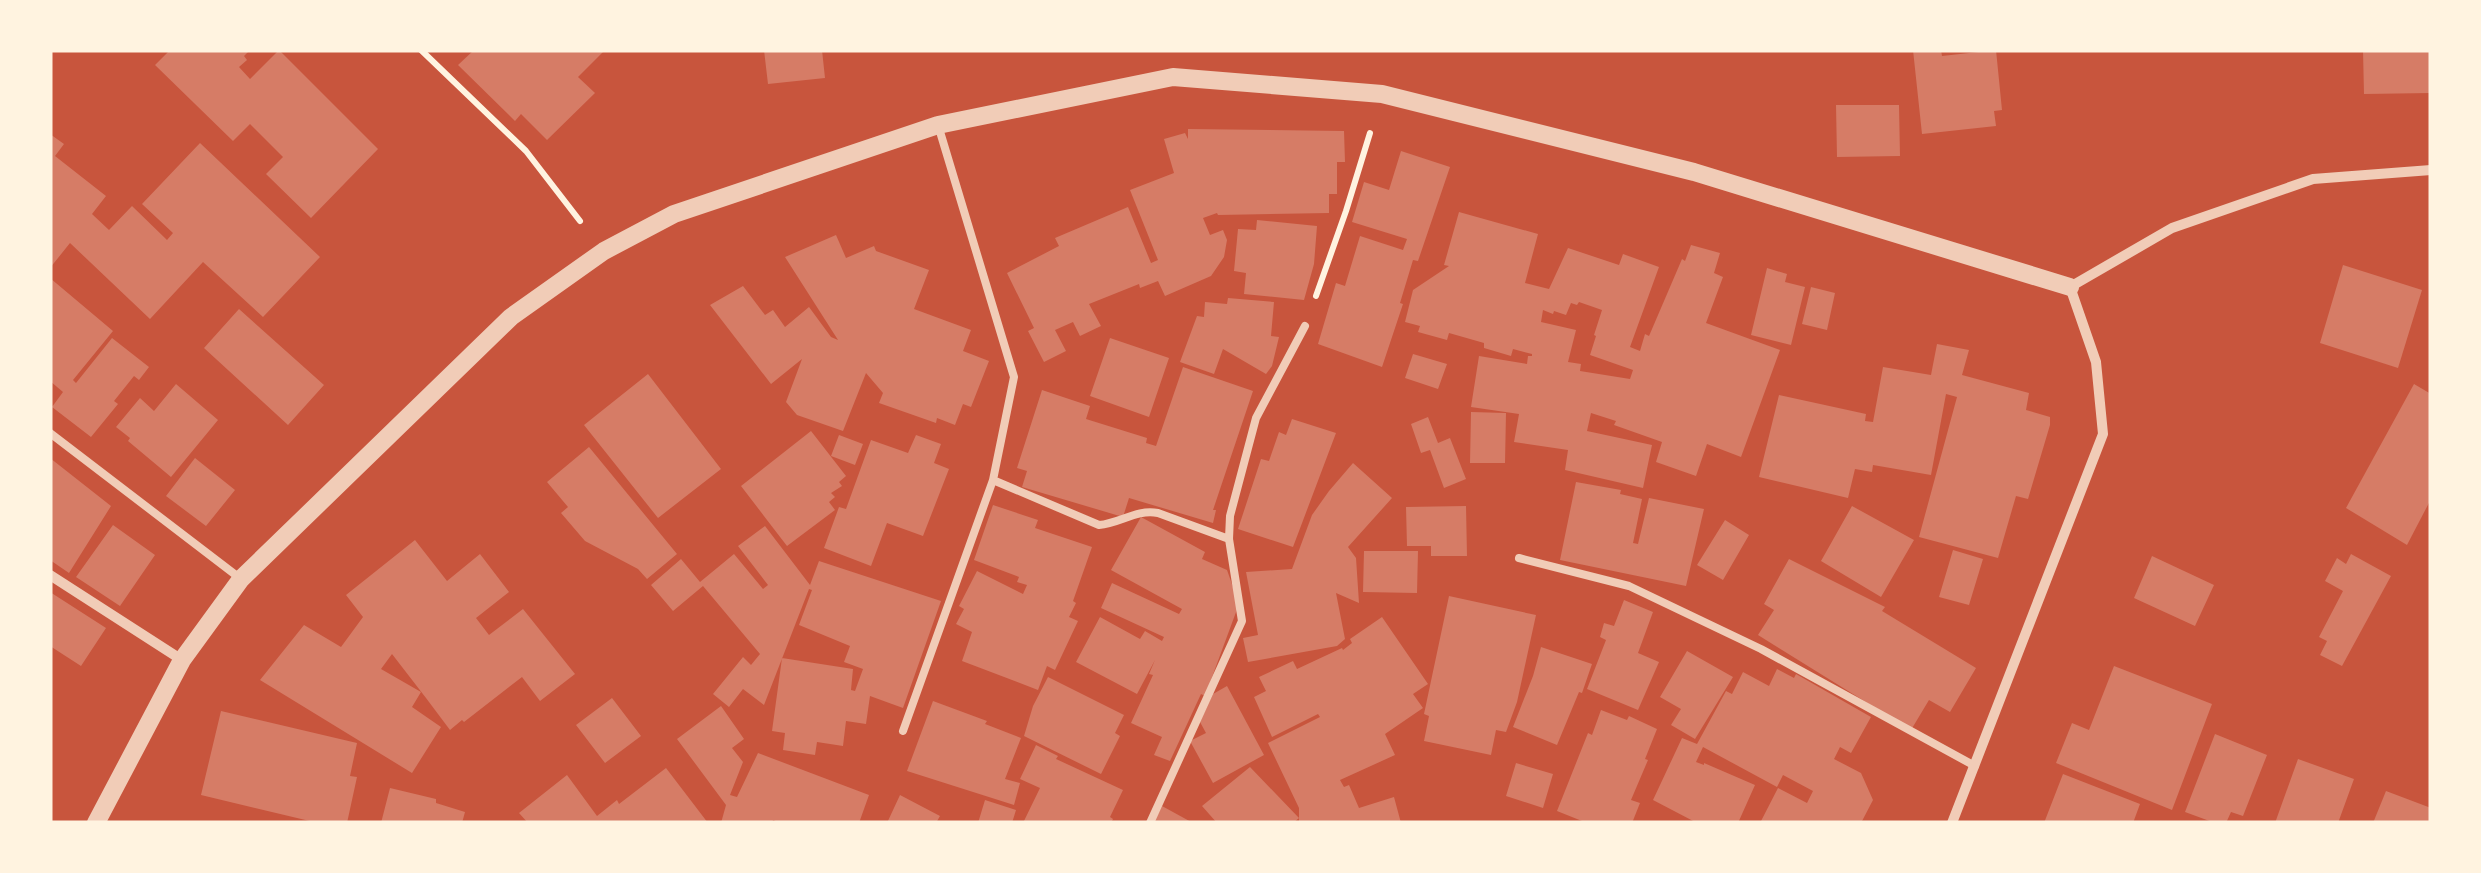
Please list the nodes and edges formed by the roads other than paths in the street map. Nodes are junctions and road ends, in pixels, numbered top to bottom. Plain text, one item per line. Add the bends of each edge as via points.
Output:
1 (938, 125) junction
2 (2431, 170) edge
3 (2070, 287) junction
4 (1305, 326) road end
5 (50, 433) edge
6 (992, 480) junction
7 (1229, 539) junction
8 (1519, 558) dead end
9 (50, 575) edge
10 (241, 579) junction
11 (182, 660) junction
12 (903, 730) dead end
13 (1976, 766) junction
14 (96, 823) edge
15 (1150, 823) edge
16 (1952, 823) edge

1 - 3 street via 1173,76 1382,94 1694,172
1 - 6 lane via 1014,377
1 - 10 street via 674,214 604,251 511,318
2 - 3 street via 2312,179 2172,228
3 - 13 street via 2096,362 2103,434
4 - 7 lane via 1256,418
5 - 10 lane
6 - 7 lane via 1099,525 1146,511
6 - 12 lane
7 - 15 lane via 1242,621
8 - 13 lane via 1629,586 1761,648
9 - 11 street
10 - 11 street
11 - 14 street
13 - 16 street

